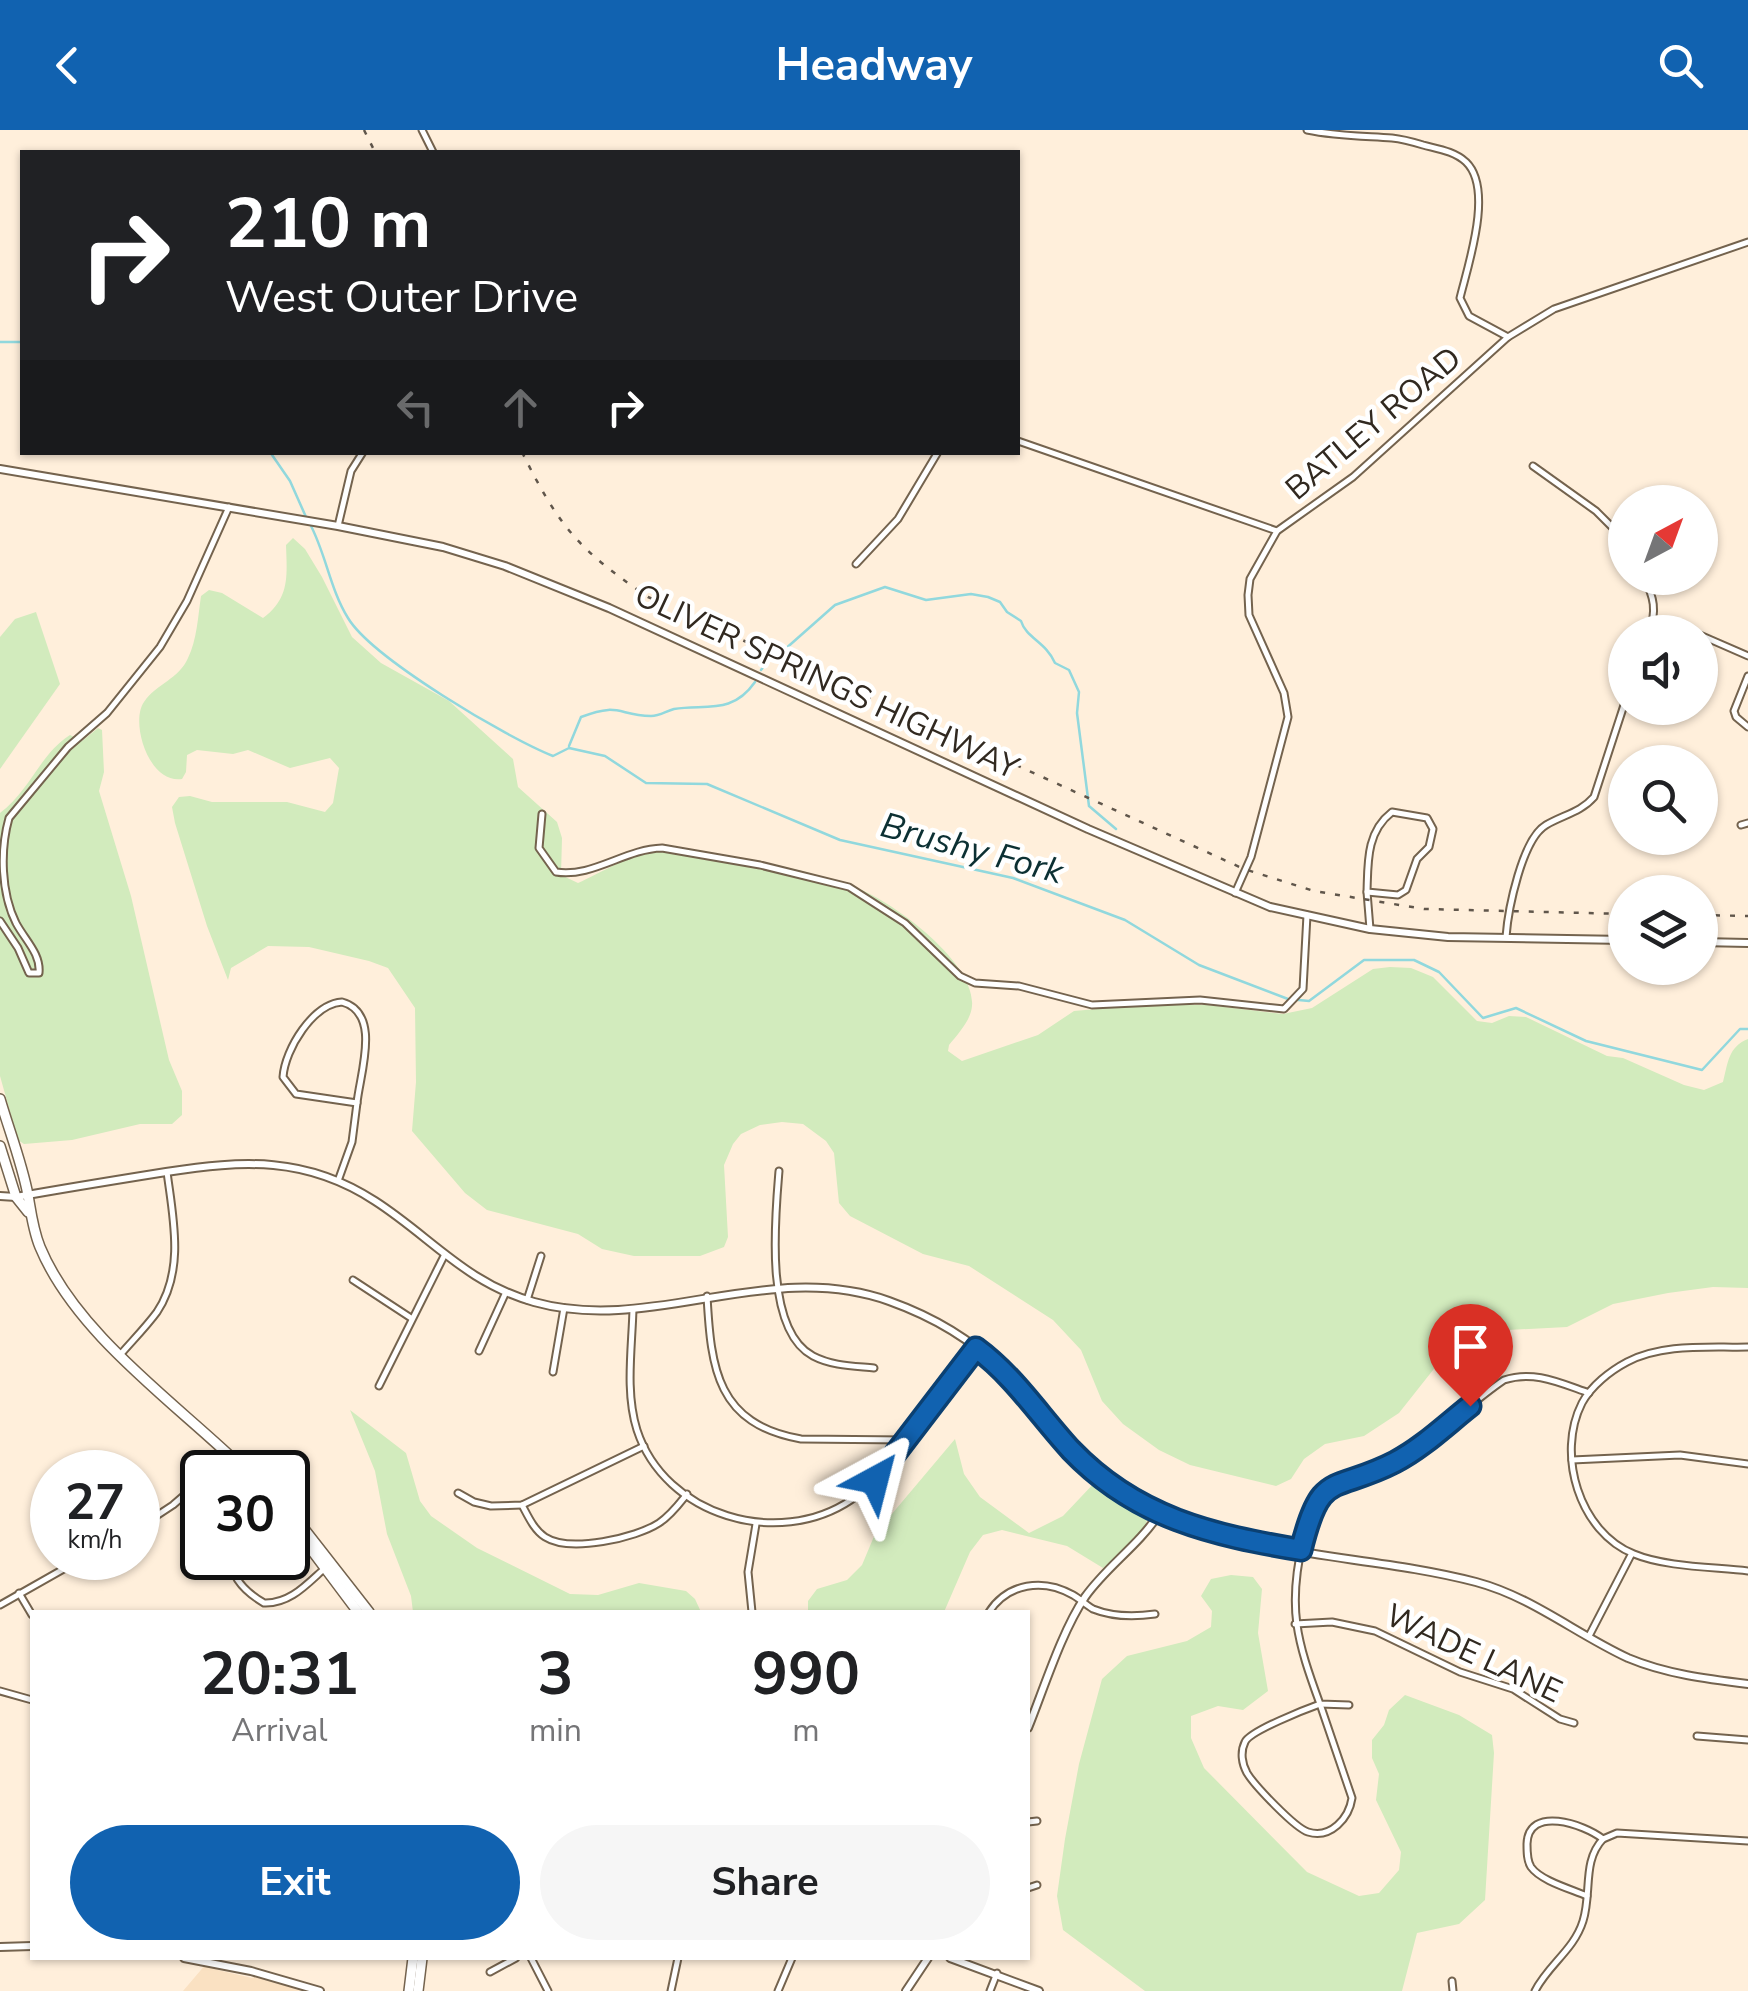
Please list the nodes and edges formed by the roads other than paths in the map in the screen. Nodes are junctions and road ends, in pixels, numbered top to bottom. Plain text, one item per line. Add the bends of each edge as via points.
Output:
1 (1307, 130) edge
2 (1748, 242) edge
3 (1508, 337) junction
4 (1020, 442) edge
5 (361, 455) edge
6 (936, 455) edge
7 (1533, 466) dead end
8 (0, 469) edge
9 (229, 507) junction
10 (1608, 523) edge
11 (338, 526) junction
12 (1277, 531) junction
13 (856, 564) dead end
14 (1718, 643) edge
15 (1748, 656) edge
16 (1748, 676) edge
17 (1617, 725) edge
18 (1748, 727) edge
19 (542, 814) dead end
20 (1367, 892) junction
21 (1235, 894) junction
22 (1307, 915) junction
23 (0, 920) edge
24 (1370, 929) junction
25 (1506, 937) junction
26 (1608, 940) edge
27 (1718, 942) edge
28 (1748, 943) edge
29 (0, 1099) edge
30 (357, 1103) junction
31 (0, 1146) edge
32 (167, 1172) junction
33 (780, 1172) dead end
34 (338, 1181) junction
35 (28, 1195) junction
36 (0, 1196) edge
37 (16, 1197) junction
38 (29, 1214) junction
39 (444, 1256) junction
40 (541, 1256) dead end
41 (352, 1280) dead end
42 (779, 1286) junction
43 (506, 1292) junction
44 (706, 1296) junction
45 (527, 1300) junction
46 (564, 1308) junction
47 (633, 1308) junction
48 (411, 1318) junction
49 (976, 1348) junction
50 (1748, 1348) edge
51 (479, 1351) dead end
52 (120, 1355) junction
53 (874, 1368) dead end
54 (553, 1372) dead end
55 (379, 1386) dead end
56 (1588, 1393) junction
57 (906, 1440) junction
58 (644, 1446) junction
59 (225, 1450) edge
60 (1572, 1460) junction
61 (1748, 1464) edge
62 (458, 1493) dead end
63 (687, 1494) junction
64 (522, 1504) junction
65 (1159, 1514) junction
66 (756, 1524) junction
67 (310, 1544) edge
68 (1301, 1550) junction
69 (1632, 1554) junction
70 (328, 1566) junction
71 (1748, 1572) edge
72 (42, 1580) edge
73 (238, 1580) edge
74 (18, 1593) junction
75 (1082, 1602) junction
76 (0, 1604) edge
77 (357, 1610) edge
78 (367, 1610) edge
79 (752, 1610) edge
80 (992, 1610) edge
81 (30, 1612) edge
82 (1155, 1614) dead end
83 (1295, 1624) junction
84 (1589, 1636) junction
85 (1748, 1684) edge
86 (0, 1692) edge
87 (30, 1700) edge
88 (1320, 1704) junction
89 (1350, 1705) dead end
90 (1030, 1722) edge
91 (1574, 1722) dead end
92 (1698, 1736) dead end
93 (1748, 1740) edge
94 (1037, 1821) dead end
95 (1030, 1822) edge
96 (1603, 1838) junction
97 (1748, 1842) edge
98 (1037, 1885) dead end
99 (1030, 1887) edge
100 (1587, 1896) junction
101 (0, 1946) edge
102 (30, 1946) edge
103 (194, 1960) edge
104 (413, 1960) edge
105 (422, 1960) edge
106 (512, 1960) edge
107 (531, 1960) edge
108 (678, 1960) edge
109 (791, 1960) edge
110 (927, 1960) edge
111 (956, 1960) edge
112 (490, 1972) dead end
113 (996, 1974) junction
114 (1452, 1981) dead end
115 (320, 1991) edge
116 (410, 1991) edge
117 (418, 1991) edge
118 (548, 1991) edge
119 (671, 1991) edge
120 (778, 1991) edge
121 (906, 1991) edge
122 (990, 1991) edge
123 (1039, 1991) edge
124 (1453, 1991) edge
125 (1535, 1991) edge

1 - 3 street via 1395,138 1463,159 1477,189 1478,224 1460,298 1470,316
2 - 3 street, BATLEY ROAD via 1554,309
3 - 12 street, BATLEY ROAD via 1353,477
4 - 12 street, BATLEY ROAD
5 - 11 street
6 - 13 street via 898,519
7 - 10 street
8 - 9 street, OLIVER SPRINGS HIGHWAY
9 - 11 street, OLIVER SPRINGS HIGHWAY
9 - 23 street via 160,647 9,818 4,889 38,957 39,974 29,972
11 - 21 street, OLIVER SPRINGS HIGHWAY via 443,548 554,584
12 - 21 street via 1250,579 1249,615 1288,716 1251,858
14 - 15 street
16 - 18 street via 1734,711
17 - 25 street via 1594,797 1546,825 1529,844
19 - 22 street via 538,848 556,872 585,872 649,848 760,865 848,887 975,983 1020,986 1084,1004 1200,1000 1287,1006 1304,980
20 - 20 street via 1406,890 1417,859 1429,848 1433,829 1426,818 1392,812 1383,819 1369,846
20 - 24 street
21 - 22 street, OLIVER SPRINGS HIGHWAY
22 - 24 street, OLIVER SPRINGS HIGHWAY
24 - 25 street, OLIVER SPRINGS HIGHWAY
25 - 26 street, OLIVER SPRINGS HIGHWAY
27 - 28 street
29 - 35 highway
30 - 30 street via 363,1016 350,1004 326,1005 302,1032 282,1077 296,1094
30 - 34 street
31 - 37 highway
32 - 34 street via 265,1162
32 - 35 street
32 - 52 street via 176,1249 166,1295
33 - 42 street
34 - 39 street
35 - 37 street
35 - 38 highway
36 - 37 street
37 - 38 highway
38 - 52 highway via 60,1287
39 - 43 street
39 - 48 street
40 - 45 street
41 - 48 street
42 - 44 street
42 - 49 street via 881,1298 923,1314
42 - 53 street via 784,1321 805,1350 840,1365
43 - 45 street
43 - 51 street
44 - 47 street
44 - 57 street via 716,1374 733,1404 753,1421 801,1439
45 - 46 street
46 - 47 street
46 - 54 street
47 - 58 street via 631,1397
48 - 55 street
49 - 57 street
49 - 65 street via 1084,1462
50 - 56 street via 1648,1353 1616,1368
52 - 59 highway
56 - 60 street via 1576,1419
56 - 68 street via 1535,1376 1504,1380 1406,1456 1326,1491 1310,1513
57 - 66 street via 875,1480 836,1509 805,1520
58 - 63 street
58 - 64 street
60 - 61 street via 1680,1455
60 - 69 street via 1586,1510
62 - 64 street via 491,1506
63 - 64 street via 655,1525 576,1545 546,1537
63 - 66 street
65 - 68 street via 1214,1534
65 - 75 street
66 - 79 street via 748,1572
67 - 70 highway
68 - 83 street
68 - 84 street via 1476,1583 1530,1602
69 - 71 street
69 - 84 street
70 - 73 street via 282,1601 264,1603
70 - 77 highway
70 - 78 highway
72 - 74 street
74 - 76 street
74 - 81 street
75 - 80 street via 1051,1587 1029,1586 1005,1594
75 - 82 street via 1124,1616
75 - 90 street
83 - 88 street
83 - 91 street, WADE LANE via 1332,1622 1374,1631
84 - 85 street via 1660,1669
86 - 87 street
88 - 88 street via 1251,1734 1242,1750 1252,1780 1310,1833 1336,1826 1352,1798
88 - 89 street
92 - 93 street
94 - 95 street
96 - 97 street
96 - 100 street via 1591,1857
96 - 100 street via 1567,1822 1542,1823 1528,1834 1528,1862 1535,1872
98 - 99 street
100 - 125 street via 1577,1937
101 - 102 street
103 - 115 street
104 - 116 highway
105 - 117 highway
106 - 112 street
107 - 118 street
108 - 119 street
109 - 120 street
110 - 121 street
111 - 113 street
113 - 122 street
113 - 123 street
114 - 124 street

